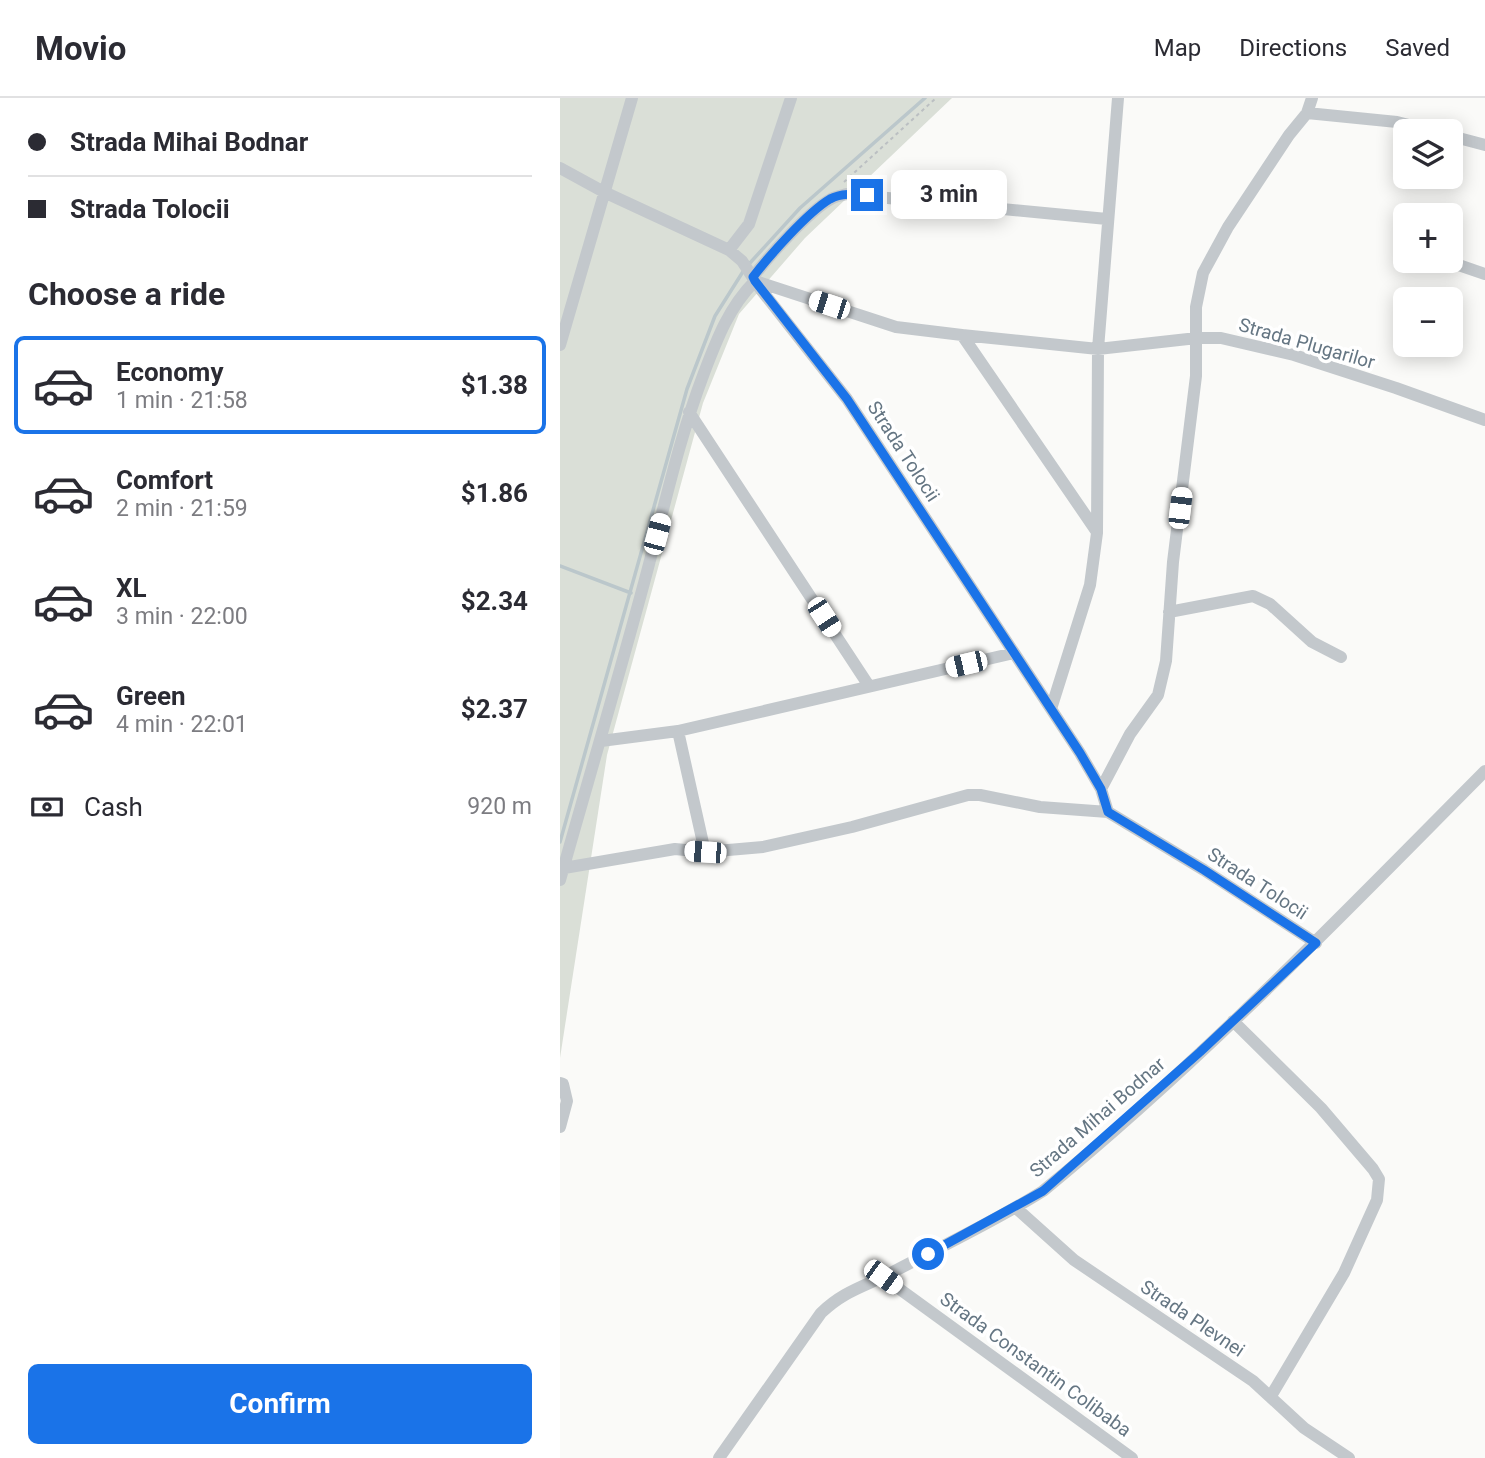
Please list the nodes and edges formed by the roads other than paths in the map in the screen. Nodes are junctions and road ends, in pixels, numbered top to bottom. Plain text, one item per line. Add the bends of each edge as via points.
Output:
1 (632, 98) edge
2 (791, 98) edge
3 (1118, 98) edge
4 (1312, 98) edge
5 (1307, 113) junction
6 (1393, 122) edge
7 (1463, 139) edge
8 (1485, 145) edge
9 (560, 168) edge
10 (604, 192) junction
11 (1107, 219) junction
12 (729, 250) junction
13 (1463, 266) edge
14 (1485, 274) edge
15 (753, 277) junction
16 (962, 335) junction
17 (1197, 338) junction
18 (560, 345) edge
19 (1098, 349) junction
20 (689, 412) junction
21 (1485, 421) edge
22 (1097, 533) junction
23 (1169, 612) junction
24 (1014, 653) junction
25 (1341, 657) dead end
26 (869, 686) junction
27 (1051, 709) junction
28 (678, 731) junction
29 (601, 741) junction
30 (1485, 771) edge
31 (1101, 789) junction
32 (1108, 812) junction
33 (705, 852) junction
34 (562, 874) edge
35 (1316, 943) junction
36 (1233, 1021) junction
37 (560, 1083) edge
38 (560, 1127) edge
39 (1016, 1208) junction
40 (883, 1277) junction
41 (1271, 1396) junction
42 (719, 1458) edge
43 (1132, 1458) edge
44 (1349, 1458) edge

1 - 10 street
2 - 12 street via 748,224
3 - 11 street
4 - 5 street
5 - 6 street
5 - 17 street via 1228,227 1203,273 1196,307
7 - 8 street
9 - 10 street, Strada Tolocii
10 - 12 street, Strada Tolocii
10 - 18 street
11 - 15 street via 846,194 831,199
11 - 19 street
12 - 15 street, Strada Tolocii
13 - 14 street
15 - 16 street via 896,327
15 - 20 street via 729,314
15 - 24 street, Strada Tolocii via 847,399
16 - 19 street
16 - 22 street
17 - 19 street
17 - 21 street, Strada Plugarilor via 1221,338 1294,355
17 - 23 street
19 - 22 street
20 - 26 street
20 - 29 street
22 - 27 street via 1090,584
23 - 25 street via 1253,596 1270,604 1312,642
23 - 31 street via 1158,695 1130,734
24 - 26 street
24 - 27 street, Strada Tolocii
26 - 28 street
27 - 31 street, Strada Tolocii
28 - 29 street
28 - 33 street
29 - 34 street
30 - 35 street, Strada Mihai Bodnar
31 - 32 street, Strada Tolocii
32 - 33 street, Strada Tolocii via 968,795 763,847
32 - 35 street, Strada Tolocii
33 - 34 street, Strada Tolocii via 675,849
35 - 36 street, Strada Mihai Bodnar
36 - 39 street, Strada Mihai Bodnar via 1064,1174
36 - 41 street via 1321,1108 1373,1169 1380,1185 1344,1273
37 - 38 street via 567,1101
39 - 40 street, Strada Mihai Bodnar
39 - 41 street, Strada Plevnei via 1074,1260
40 - 42 street, Strada Mihai Bodnar via 845,1293 821,1313
40 - 43 street, Strada Constantin Colibaba
41 - 44 street, Strada Plevnei via 1304,1428

